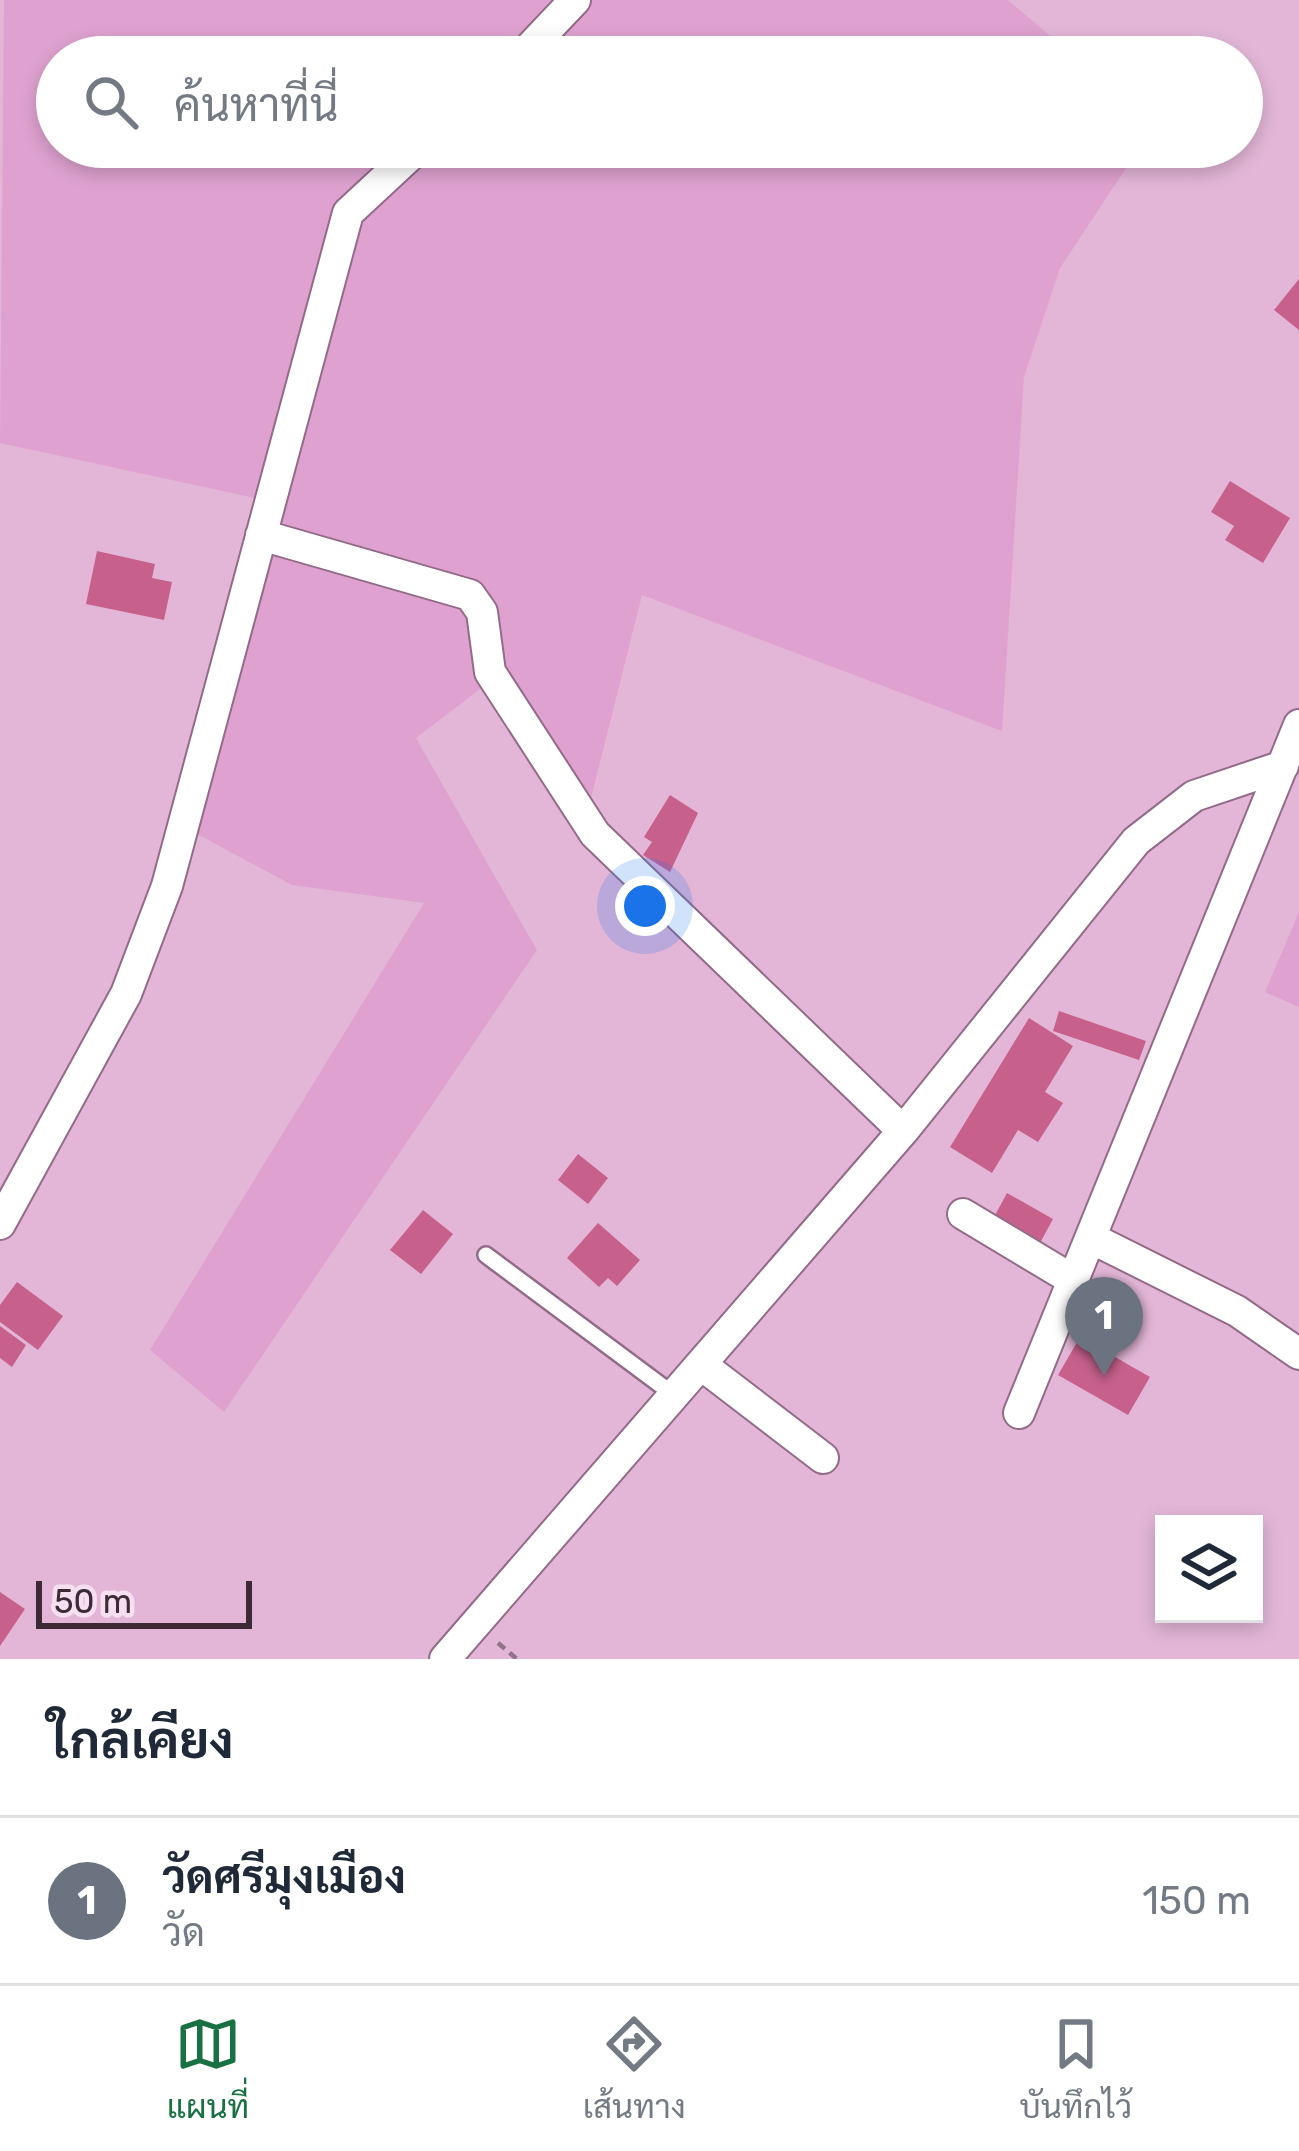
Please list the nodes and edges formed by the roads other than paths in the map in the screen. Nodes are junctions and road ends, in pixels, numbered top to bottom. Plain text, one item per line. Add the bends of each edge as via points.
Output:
1 (575, 0) edge
2 (540, 36) edge
3 (396, 168) edge
4 (261, 535) junction
5 (1299, 725) edge
6 (1291, 772) edge
7 (903, 1131) junction
8 (963, 1214) dead end
9 (0, 1224) edge
10 (1091, 1238) junction
11 (486, 1255) dead end
12 (1073, 1280) junction
13 (1299, 1354) edge
14 (703, 1366) junction
15 (674, 1395) junction
16 (1019, 1413) dead end
17 (823, 1458) dead end
18 (445, 1659) edge

1 - 2 street
3 - 4 street via 348,213
4 - 7 street via 470,595 482,612 490,672 595,834
4 - 9 street via 167,886 134,973
5 - 6 street
6 - 7 street via 1194,796 1136,841
6 - 10 street
7 - 14 street
8 - 12 street
10 - 12 street
10 - 13 street via 1237,1311
11 - 15 lane
12 - 16 street
14 - 15 street
14 - 17 street
15 - 18 street

